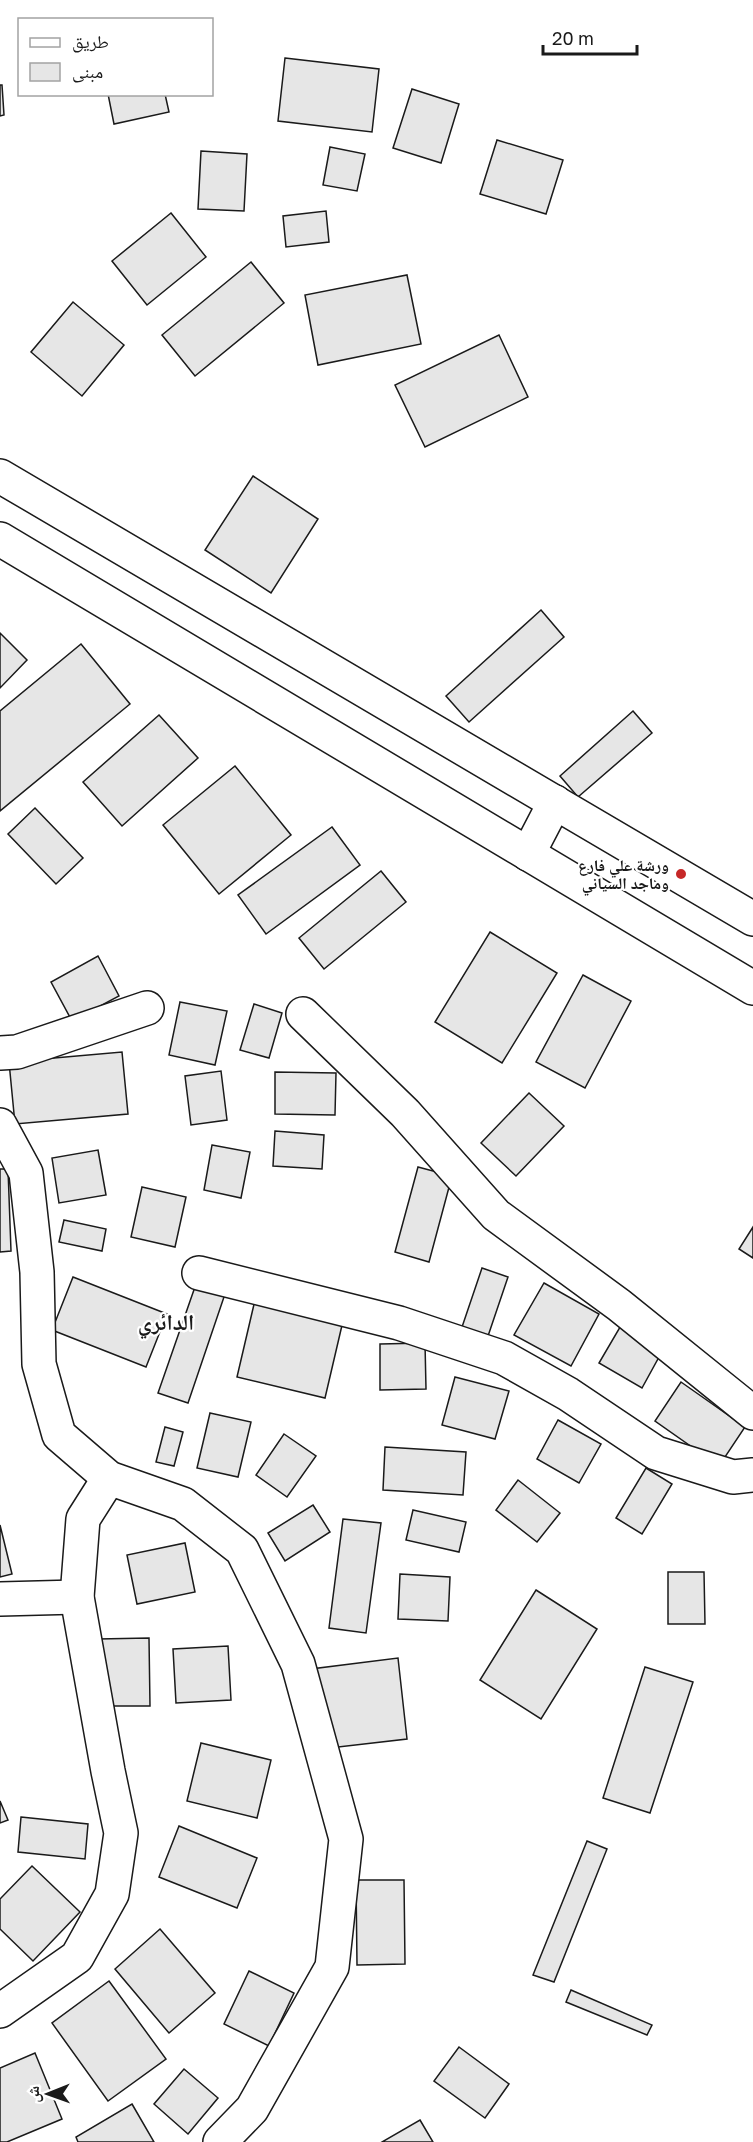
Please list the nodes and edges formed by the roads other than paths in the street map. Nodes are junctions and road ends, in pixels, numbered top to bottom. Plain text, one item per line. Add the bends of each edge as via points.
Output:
1 (0, 476) edge
2 (0, 538) edge
3 (555, 802) junction
4 (528, 854) junction
5 (753, 919) edge
6 (753, 988) edge
7 (147, 1008) dead end
8 (303, 1014) dead end
9 (0, 1053) edge
10 (0, 1125) edge
11 (199, 1273) dead end
12 (753, 1413) edge
13 (753, 1475) edge
14 (109, 1478) junction
15 (77, 1598) junction
16 (0, 1599) edge
17 (0, 2011) edge
18 (220, 2142) edge

1 - 3 street
2 - 4 street
3 - 4 street
3 - 5 street
4 - 6 street
7 - 9 street via 17,1052
8 - 12 street via 405,1113 496,1215 619,1305
10 - 14 street via 26,1173 37,1272 39,1364 59,1435
11 - 13 street via 399,1323 504,1358 568,1394 656,1453 733,1477
14 - 15 street via 83,1519
14 - 18 street via 183,1504 242,1550 298,1664 346,1839 332,1967 252,2109
15 - 16 street
15 - 17 street via 121,1833 112,1894 77,1957

